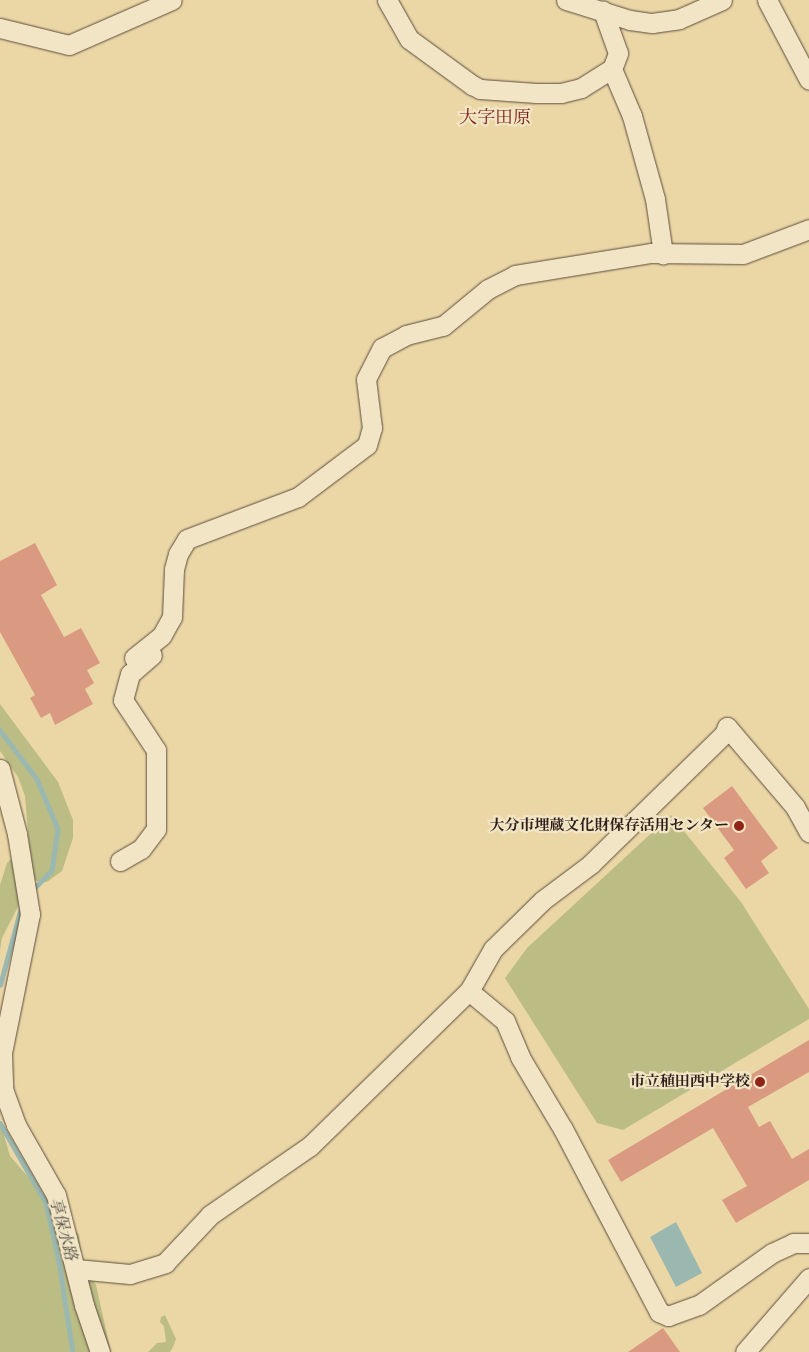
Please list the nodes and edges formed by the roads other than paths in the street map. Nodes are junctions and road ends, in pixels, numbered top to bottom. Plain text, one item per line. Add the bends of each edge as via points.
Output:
1 (172, 0) edge
2 (387, 0) edge
3 (566, 0) edge
4 (722, 0) edge
5 (767, 0) edge
6 (595, 7) edge
7 (0, 28) edge
8 (612, 69) junction
9 (809, 80) edge
10 (809, 230) edge
11 (663, 254) junction
12 (174, 608) junction
13 (134, 658) dead end
14 (0, 769) edge
15 (8, 832) edge
16 (809, 832) edge
17 (120, 861) dead end
18 (469, 991) junction
19 (809, 1243) edge
20 (76, 1269) junction
21 (809, 1278) edge
22 (100, 1352) edge
23 (745, 1352) edge

1 - 7 street via 69,45
2 - 8 street via 409,38 480,89 561,93 586,86
3 - 6 street
4 - 6 street via 679,19 660,22 630,20
5 - 9 street
6 - 8 street via 618,53
8 - 11 street via 632,116 655,199
10 - 11 street via 743,254
11 - 12 street via 602,259 516,275 488,289 443,326 406,335 382,348 366,379 372,428 367,445 298,497 187,539 174,569
12 - 13 street via 162,635
12 - 17 street via 176,620 172,637 130,674 124,694 125,706 156,750 158,817 148,843 133,856
14 - 15 street
15 - 20 street via 30,914 2,1054 3,1089 16,1125 54,1189
16 - 18 street via 795,807 727,727 724,734 591,864 542,900 493,949
18 - 19 street via 505,1021 520,1058 563,1129 659,1312 668,1316 699,1305 772,1254 793,1243
18 - 20 street via 310,1146 210,1215 166,1263 130,1274
20 - 22 street
21 - 23 street

